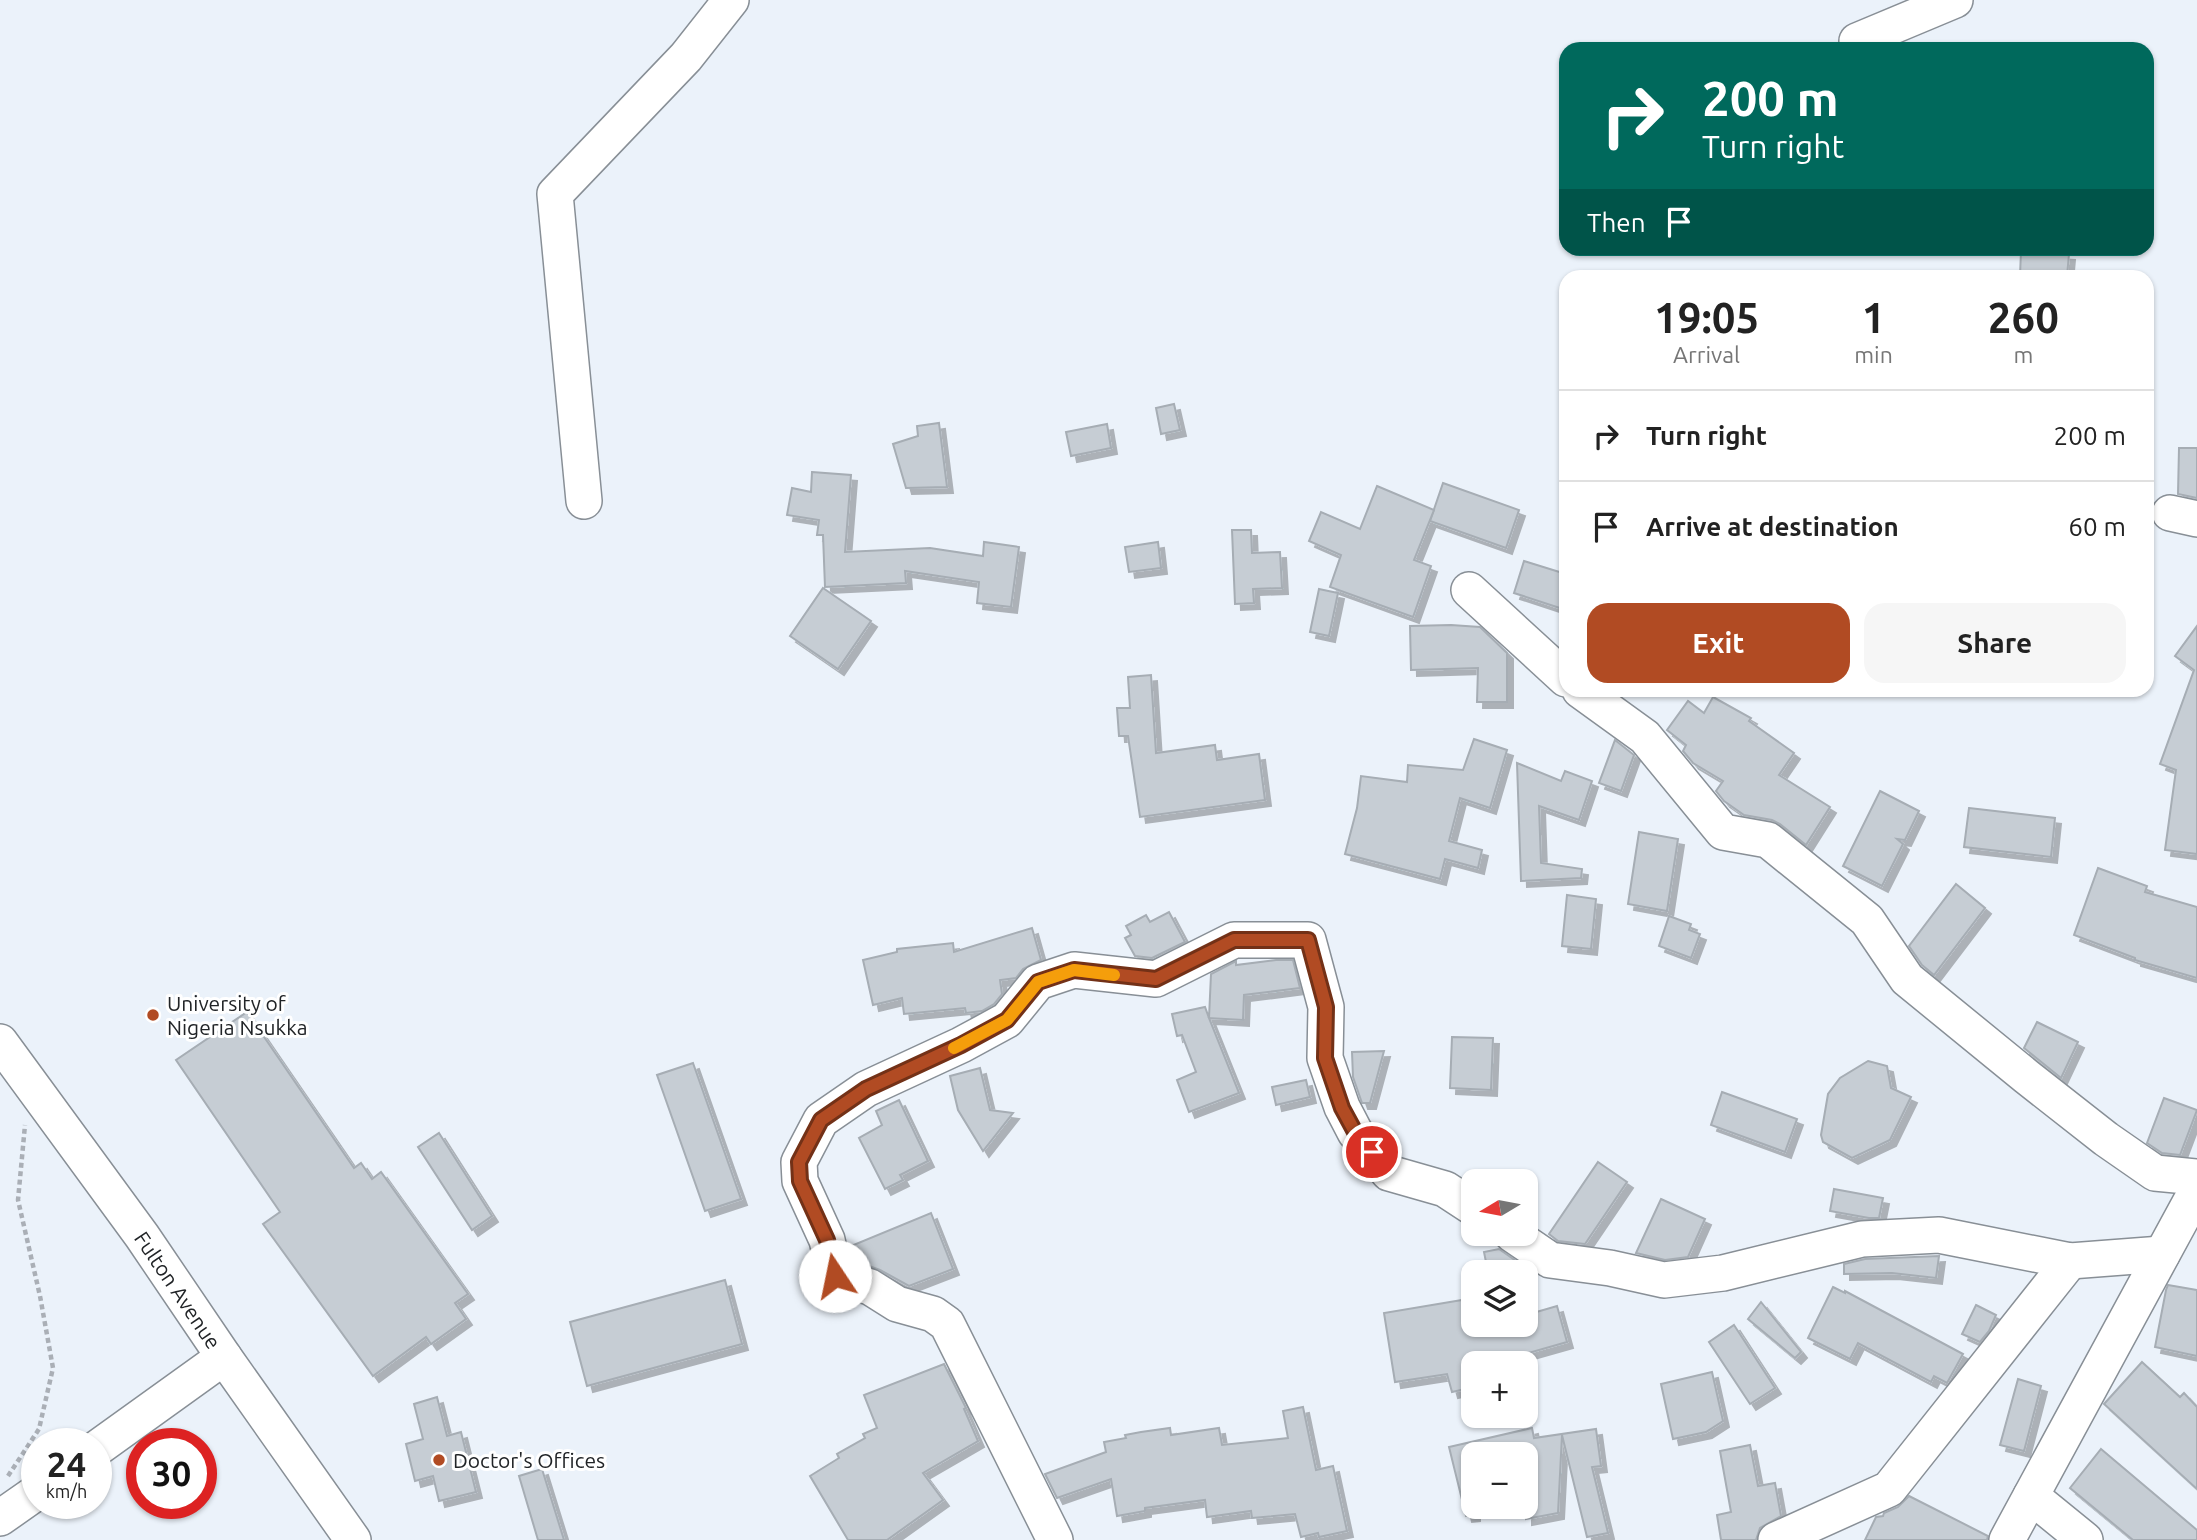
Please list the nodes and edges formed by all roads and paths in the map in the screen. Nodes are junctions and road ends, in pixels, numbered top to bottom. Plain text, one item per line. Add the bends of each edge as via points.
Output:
1 (731, 0) edge
2 (1955, 0) edge
3 (1857, 41) dead end
4 (584, 501) dead end
5 (1469, 590) dead end
6 (1559, 673) edge
7 (1590, 697) edge
8 (0, 1042) edge
9 (29, 1082) junction
10 (2197, 1177) edge
11 (2197, 1190) edge
12 (1461, 1199) edge
13 (1530, 1246) edge
14 (2162, 1254) junction
15 (2070, 1261) junction
16 (224, 1357) junction
17 (38, 1428) edge
18 (112, 1438) edge
19 (21, 1486) edge
20 (2031, 1496) junction
21 (0, 1518) edge
22 (353, 1540) edge
23 (1055, 1540) edge
24 (1776, 1540) edge
25 (2007, 1540) edge
26 (2085, 1540) edge

1 - 4 street via 686,57 555,194
2 - 3 street
5 - 6 street
7 - 10 street via 1645,737 1723,832 1768,840 1867,920 1907,979 2027,1077 2155,1173
8 - 9 street, Fulton Avenue
9 - 16 street, Fulton Avenue
9 - 17 path via 18,1200 52,1368
11 - 14 street
12 - 23 street via 1445,1189 1389,1173 1355,1132 1325,1058 1326,1007 1308,940 1234,940 1156,979 1074,970 1038,982 1007,1020 866,1089 821,1120 799,1162 800,1181 827,1240 835,1276 870,1287 897,1304 933,1314 947,1324
13 - 15 street via 1550,1260 1664,1280 1723,1273 1862,1239 1939,1235
14 - 15 street
14 - 20 street
15 - 24 street via 1889,1489
16 - 18 street
16 - 22 street, Fulton Avenue
19 - 21 street
20 - 25 street
20 - 26 street

